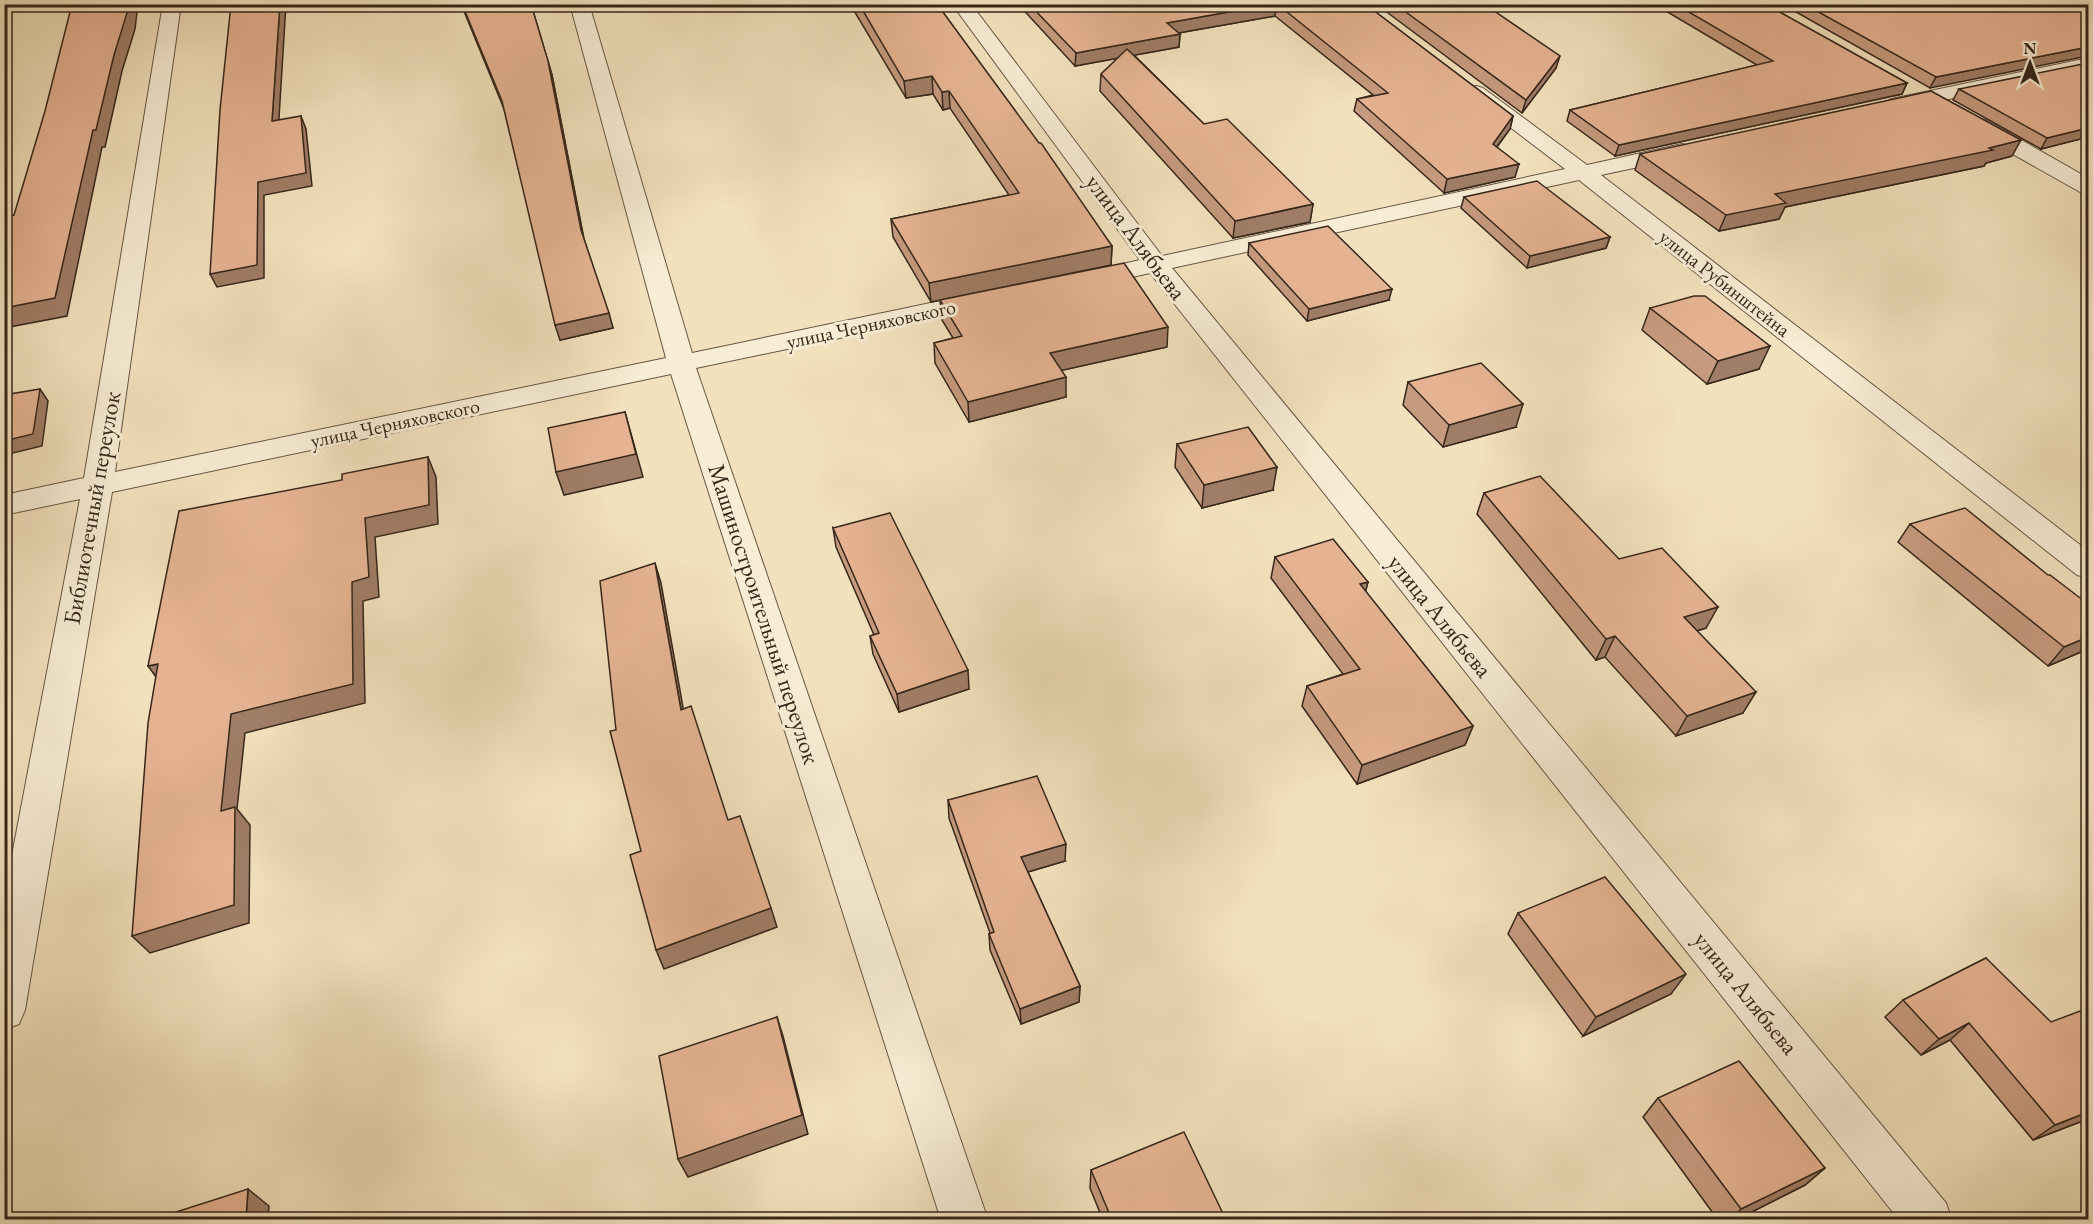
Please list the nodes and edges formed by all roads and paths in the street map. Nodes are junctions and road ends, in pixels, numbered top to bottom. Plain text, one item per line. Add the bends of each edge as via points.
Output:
1 (172, 4) edge
2 (579, 4) edge
3 (961, 4) edge
4 (2088, 64) edge
5 (1452, 75) edge
6 (1897, 80) edge
7 (1928, 97) junction
8 (1871, 110) edge
9 (1710, 145) edge
10 (1584, 172) junction
11 (2088, 187) edge
12 (1155, 265) junction
13 (1063, 284) edge
14 (1005, 296) edge
15 (681, 363) junction
16 (98, 485) junction
17 (4, 505) edge
18 (2088, 567) edge
19 (4, 1010) edge
20 (965, 1220) edge
21 (1929, 1220) edge

1 - 16 street, Библиотечный переулок
2 - 15 street, Машиностроительный переулок
3 - 12 street, улица Алябьева
4 - 7 street
5 - 10 street, улица Рубинштейна
6 - 7 street
7 - 8 street
7 - 11 street
9 - 10 street
10 - 12 street
10 - 18 street, улица Рубинштейна
12 - 13 street
12 - 21 street, улица Алябьева
14 - 15 street, улица Черняховского
15 - 16 street, улица Черняховского
15 - 20 street, Машиностроительный переулок
16 - 17 street, улица Черняховского
16 - 19 street, Библиотечный переулок

